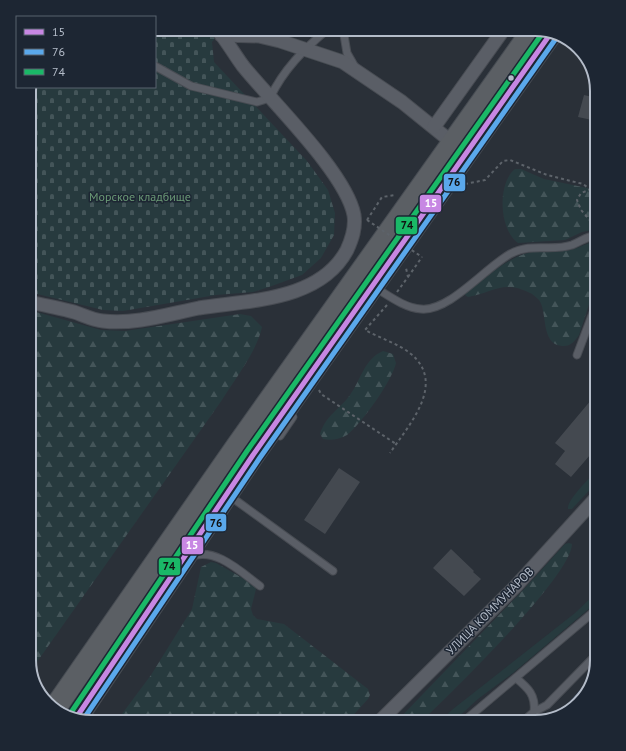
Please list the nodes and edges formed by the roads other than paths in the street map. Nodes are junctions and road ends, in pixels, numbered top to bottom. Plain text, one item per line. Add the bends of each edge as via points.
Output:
1 (222, 36) edge
2 (268, 36) edge
3 (320, 36) edge
4 (343, 36) edge
5 (499, 36) edge
6 (529, 36) edge
7 (548, 38) edge
8 (306, 48) junction
9 (156, 67) edge
10 (356, 69) junction
11 (270, 98) junction
12 (434, 127) junction
13 (454, 144) junction
14 (590, 236) edge
15 (372, 286) junction
16 (36, 304) edge
17 (590, 321) edge
18 (577, 355) dead end
19 (293, 417) dead end
20 (234, 499) junction
21 (590, 506) edge
22 (187, 559) junction
23 (333, 571) dead end
24 (260, 586) dead end
25 (590, 615) edge
26 (590, 661) edge
27 (516, 678) junction
28 (58, 704) edge
29 (534, 712) junction
30 (79, 714) edge
31 (386, 715) edge
32 (471, 715) edge
33 (530, 715) edge

1 - 11 street
2 - 8 street
3 - 8 lane
4 - 10 lane via 347,53
5 - 12 street
6 - 13 highway
7 - 15 highway
8 - 10 street
8 - 11 lane via 279,81
9 - 11 lane via 191,86 257,102
10 - 12 street
11 - 16 street via 320,156 350,203 354,227 352,240 334,268 308,285 257,301 217,305 124,322 102,321
12 - 13 street
13 - 28 highway via 238,445
14 - 15 lane via 572,245 527,247 509,254 463,291 437,307 421,309 406,305
15 - 22 highway via 253,455
17 - 18 lane
19 - 20 lane
20 - 22 lane
20 - 23 lane
21 - 31 street, УЛИЦА КОММУНАРОВ via 515,588
22 - 24 lane via 209,554 216,556
22 - 30 highway
25 - 27 lane
26 - 29 lane via 547,705
27 - 29 lane via 531,693 535,702
27 - 32 lane
29 - 33 lane

